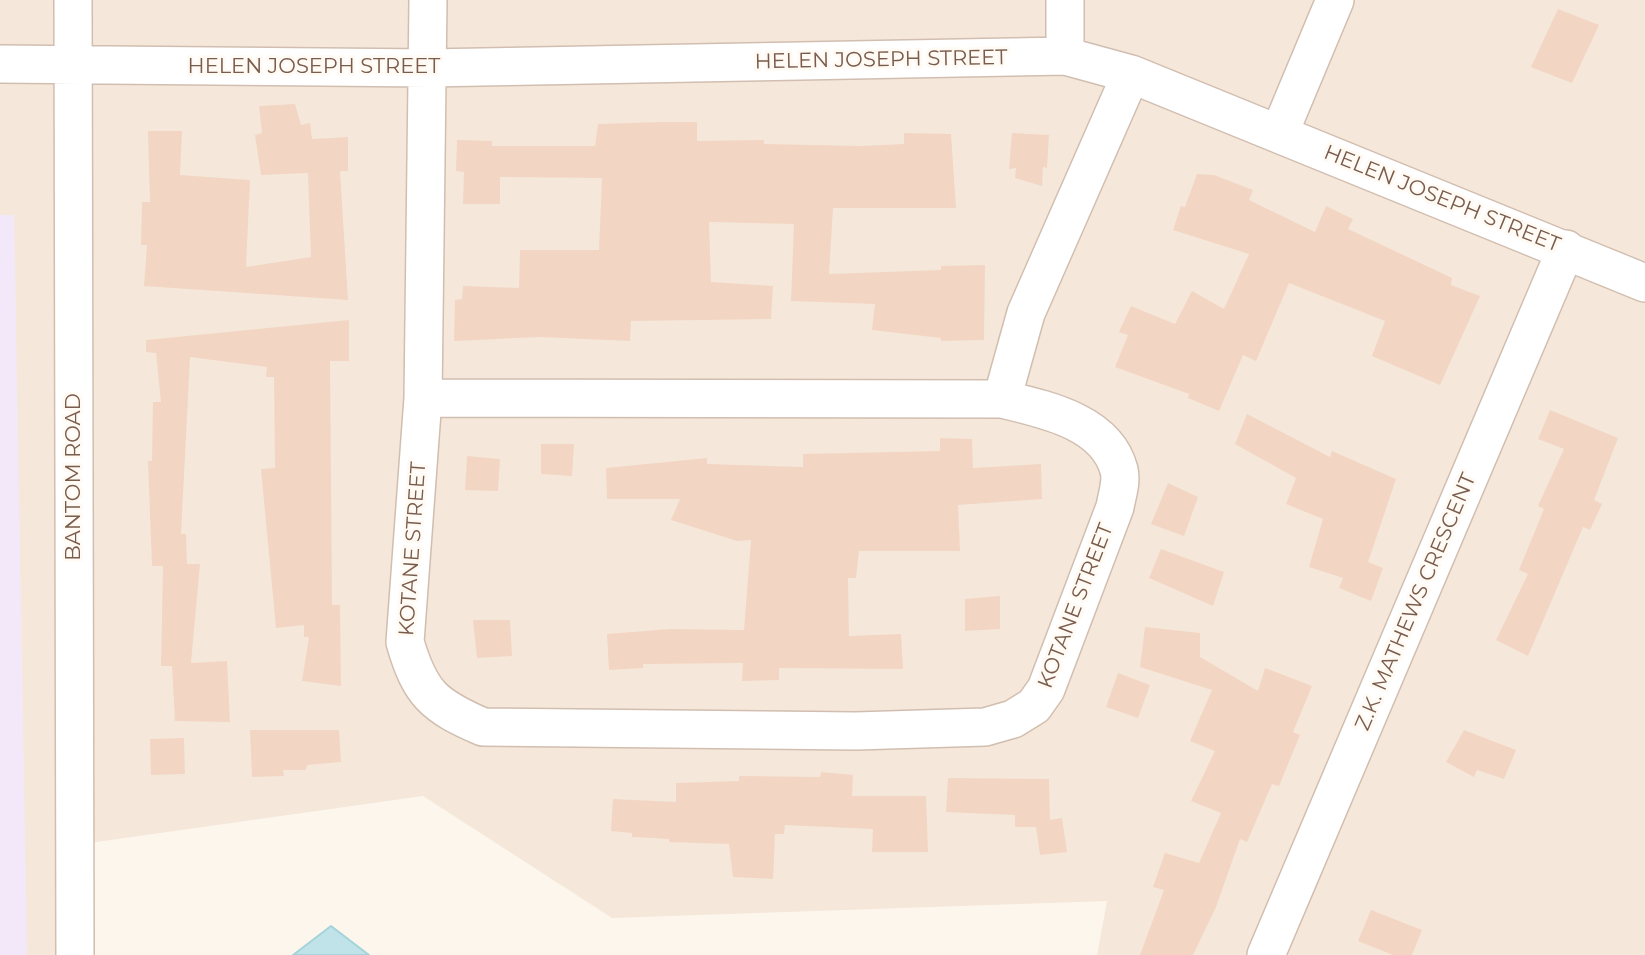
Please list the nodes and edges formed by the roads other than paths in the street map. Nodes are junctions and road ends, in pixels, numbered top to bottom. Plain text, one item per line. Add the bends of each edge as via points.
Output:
1 (74, 0) edge
2 (428, 0) edge
3 (1065, 0) edge
4 (1335, 0) edge
5 (1065, 56) junction
6 (0, 64) edge
7 (74, 66) junction
8 (429, 68) junction
9 (1131, 74) junction
10 (1279, 134) junction
11 (1566, 249) junction
12 (1645, 283) edge
13 (423, 398) junction
14 (1002, 399) junction
15 (75, 955) edge
16 (1266, 955) edge

1 - 7 street, BANTOM ROAD
2 - 8 street, KOTANE STREET
3 - 5 street
4 - 10 street
5 - 8 street, HELEN JOSEPH STREET
5 - 9 street, HELEN JOSEPH STREET
6 - 7 street, HELEN JOSEPH STREET
7 - 8 street, HELEN JOSEPH STREET
7 - 15 street, BANTOM ROAD
8 - 13 street, KOTANE STREET
9 - 10 street, HELEN JOSEPH STREET
9 - 14 street via 1026,313
10 - 11 street, HELEN JOSEPH STREET
11 - 12 street, HELEN JOSEPH STREET
11 - 16 street, Z.K. MATHEWS CRESCENT
13 - 14 street, KOTANE STREET
13 - 14 street, KOTANE STREET via 405,642 415,676 428,696 448,712 483,727 856,732 985,727 1013,719 1034,706 1046,689 1115,507 1120,471 1106,447 1080,424

